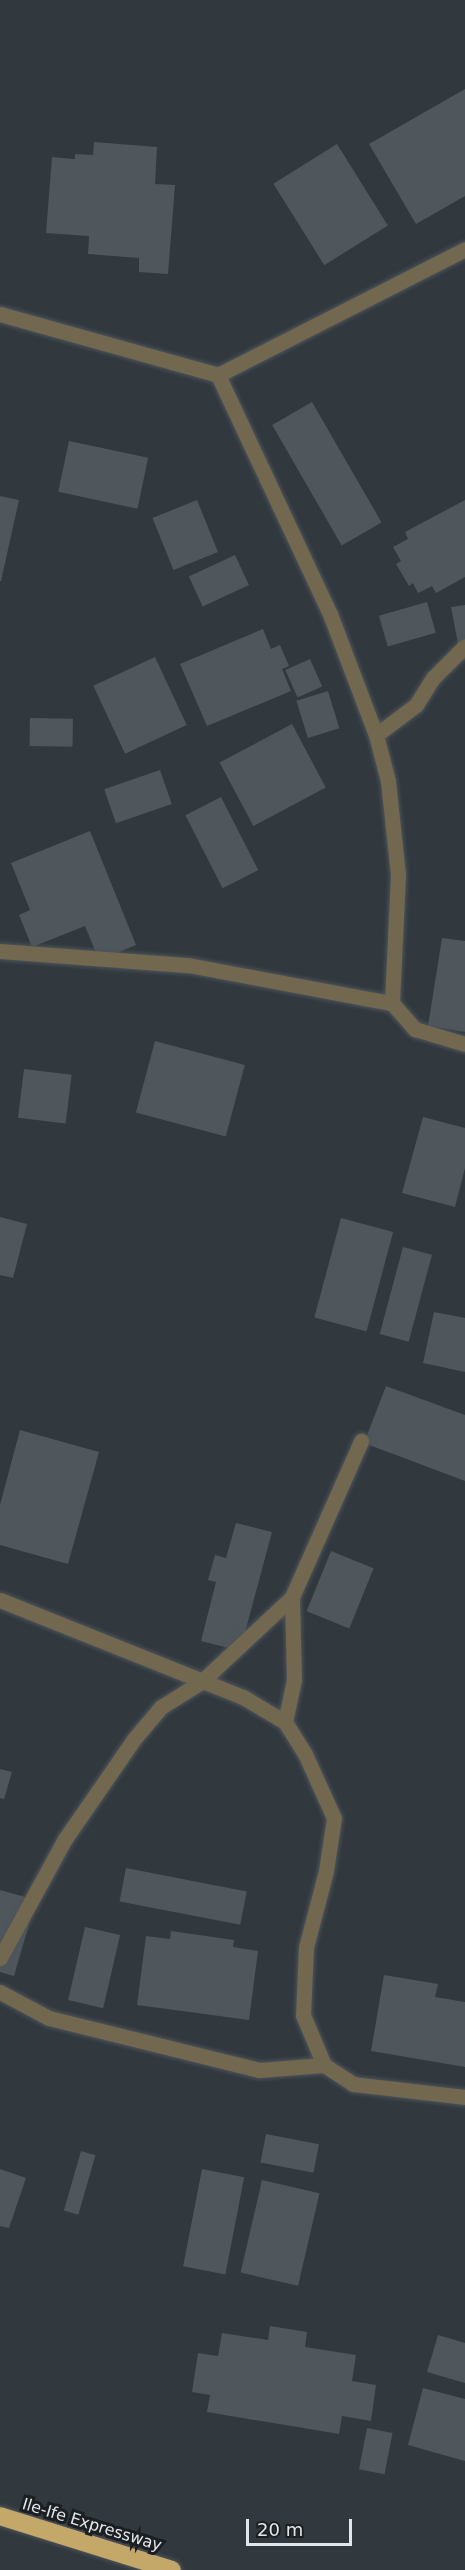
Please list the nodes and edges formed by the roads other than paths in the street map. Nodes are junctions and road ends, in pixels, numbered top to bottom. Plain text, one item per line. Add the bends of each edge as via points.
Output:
1 (465, 249) edge
2 (0, 314) edge
3 (218, 375) junction
4 (465, 646) edge
5 (376, 735) junction
6 (0, 951) edge
7 (392, 1003) junction
8 (465, 1044) edge
9 (361, 1441) dead end
10 (292, 1597) junction
11 (0, 1600) edge
12 (201, 1682) junction
13 (285, 1722) junction
14 (0, 1958) edge
15 (0, 1992) edge
16 (324, 2065) junction
17 (465, 2097) edge
18 (0, 2516) edge
19 (172, 2570) edge

1 - 3 street
2 - 3 street
3 - 5 street via 330,615
4 - 5 street via 433,678 416,705
5 - 7 street via 388,781 398,875
6 - 7 street via 188,965
7 - 8 street via 415,1029
9 - 10 street
10 - 12 street
10 - 13 street via 294,1680
11 - 12 street
12 - 13 street via 243,1697
12 - 14 street via 161,1707 134,1739 64,1839
13 - 16 street via 305,1754 334,1818 326,1871 306,1947 303,2015
15 - 16 street via 49,2018 259,2070
16 - 17 street via 353,2084
18 - 19 highway, Ile-Ife Expressway

